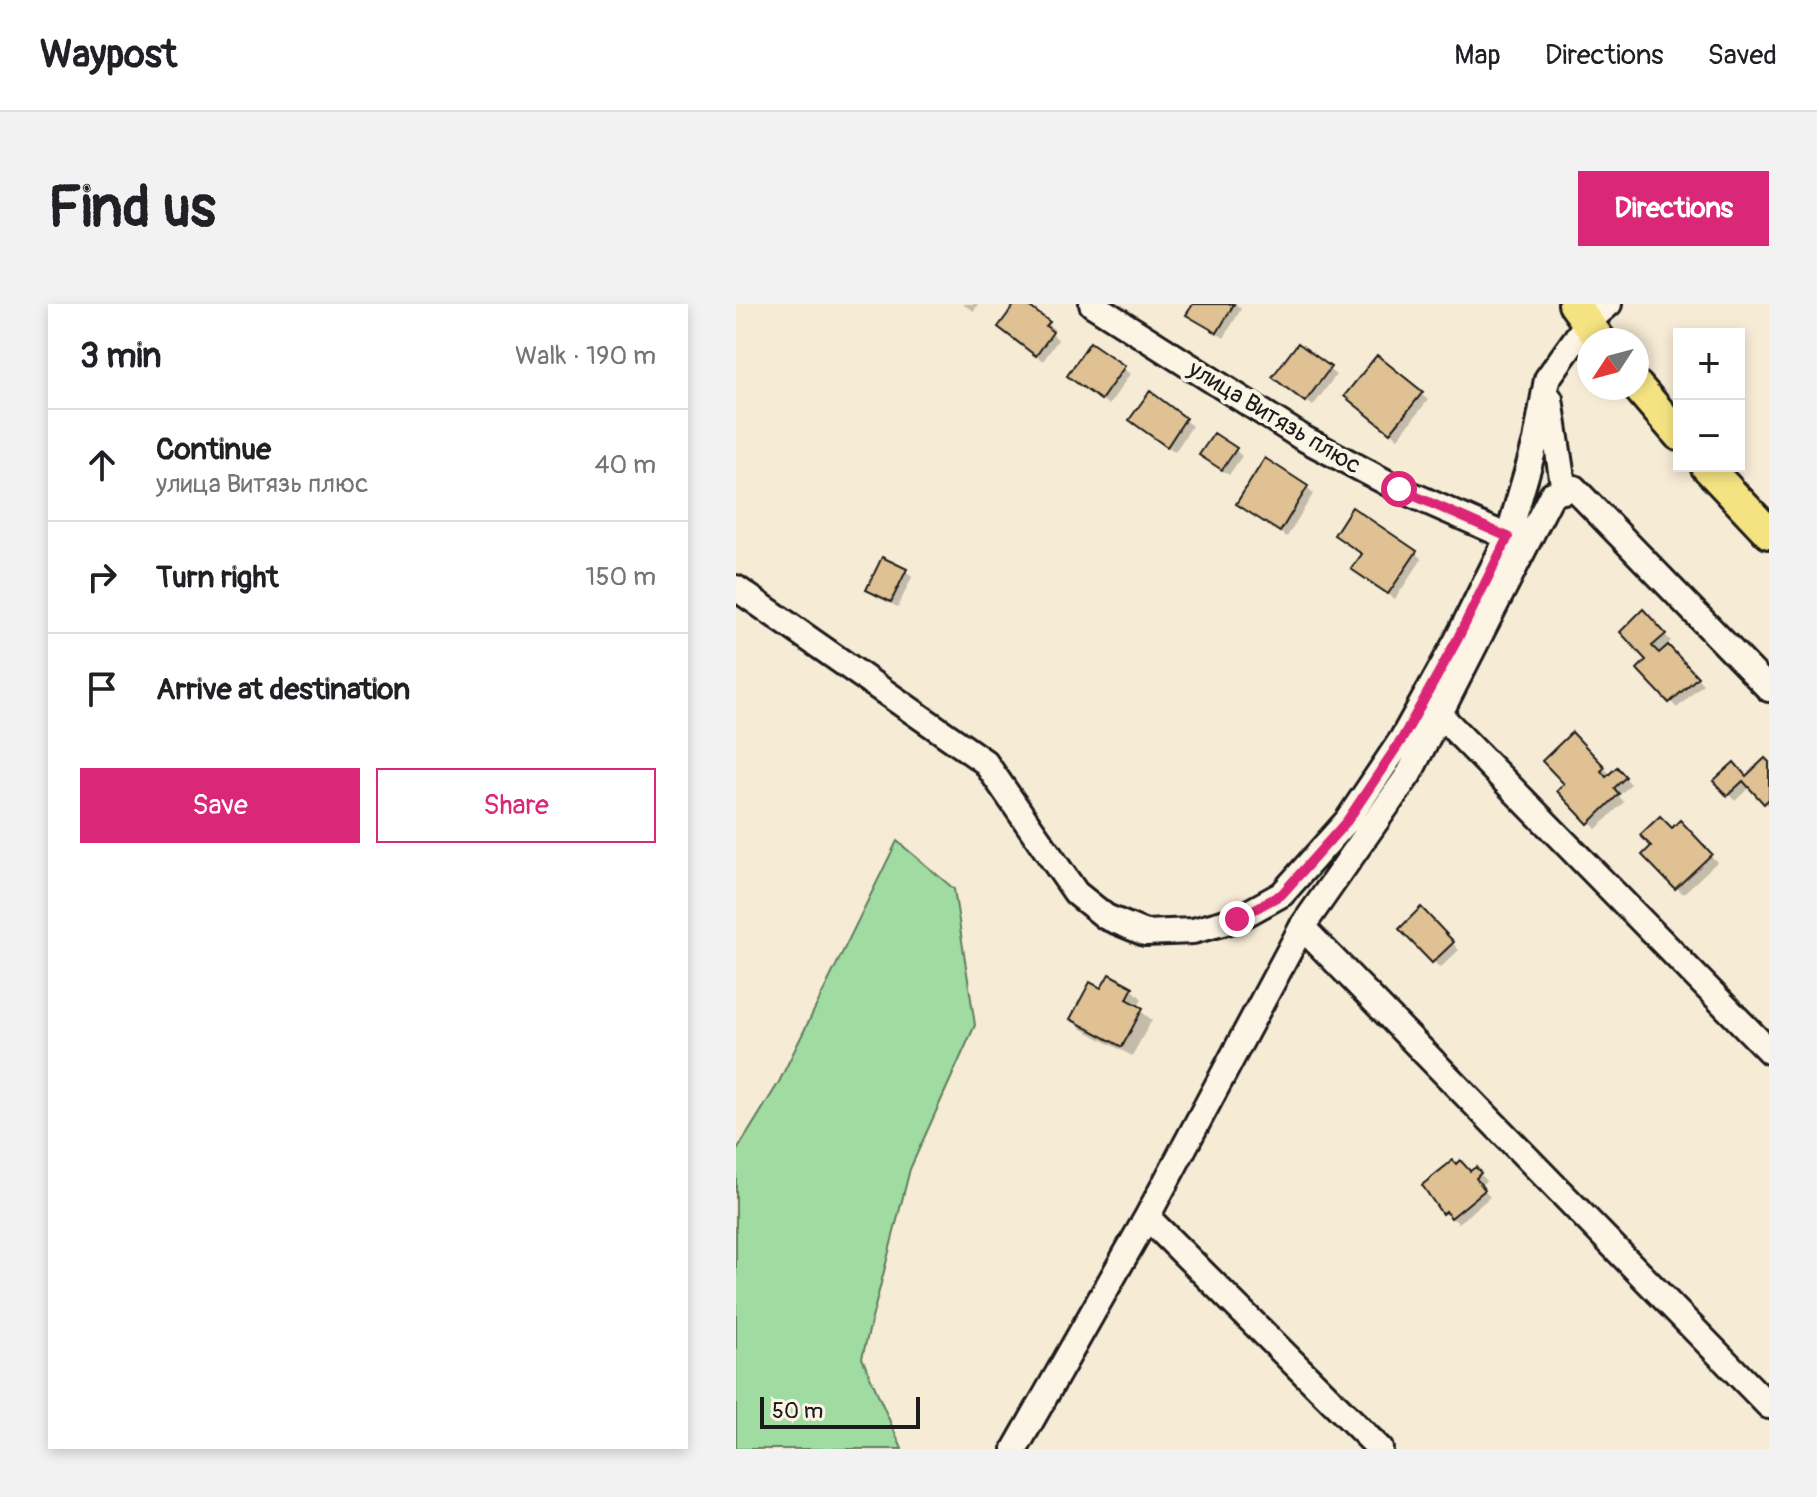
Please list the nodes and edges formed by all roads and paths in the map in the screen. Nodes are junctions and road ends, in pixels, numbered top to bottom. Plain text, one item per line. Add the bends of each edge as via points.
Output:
1 (1092, 304) edge
2 (1130, 314) edge
3 (1592, 318) edge
4 (1547, 379) junction
5 (1649, 400) edge
6 (1673, 428) edge
7 (1712, 472) edge
8 (1564, 491) junction
9 (1769, 533) edge
10 (1508, 537) junction
11 (736, 588) edge
12 (1769, 689) edge
13 (1440, 715) junction
14 (1302, 927) junction
15 (1769, 1051) edge
16 (1147, 1217) junction
17 (1769, 1406) edge
18 (1015, 1449) edge
19 (1380, 1449) edge

1 - 2 street, улица Витязь плюс
2 - 10 street, улица Витязь плюс via 1303,438 1399,489
3 - 4 street
4 - 8 street
4 - 10 street via 1536,441
5 - 6 main road
7 - 9 main road
8 - 12 street via 1574,488
8 - 13 street via 1552,494
10 - 11 street via 1402,739 1347,821 1282,894 1237,919 1193,931 1145,933 1106,917 1076,893 1053,864 985,762
13 - 14 street via 1409,774
13 - 15 street
14 - 16 street
14 - 17 street
16 - 18 street
16 - 19 street

